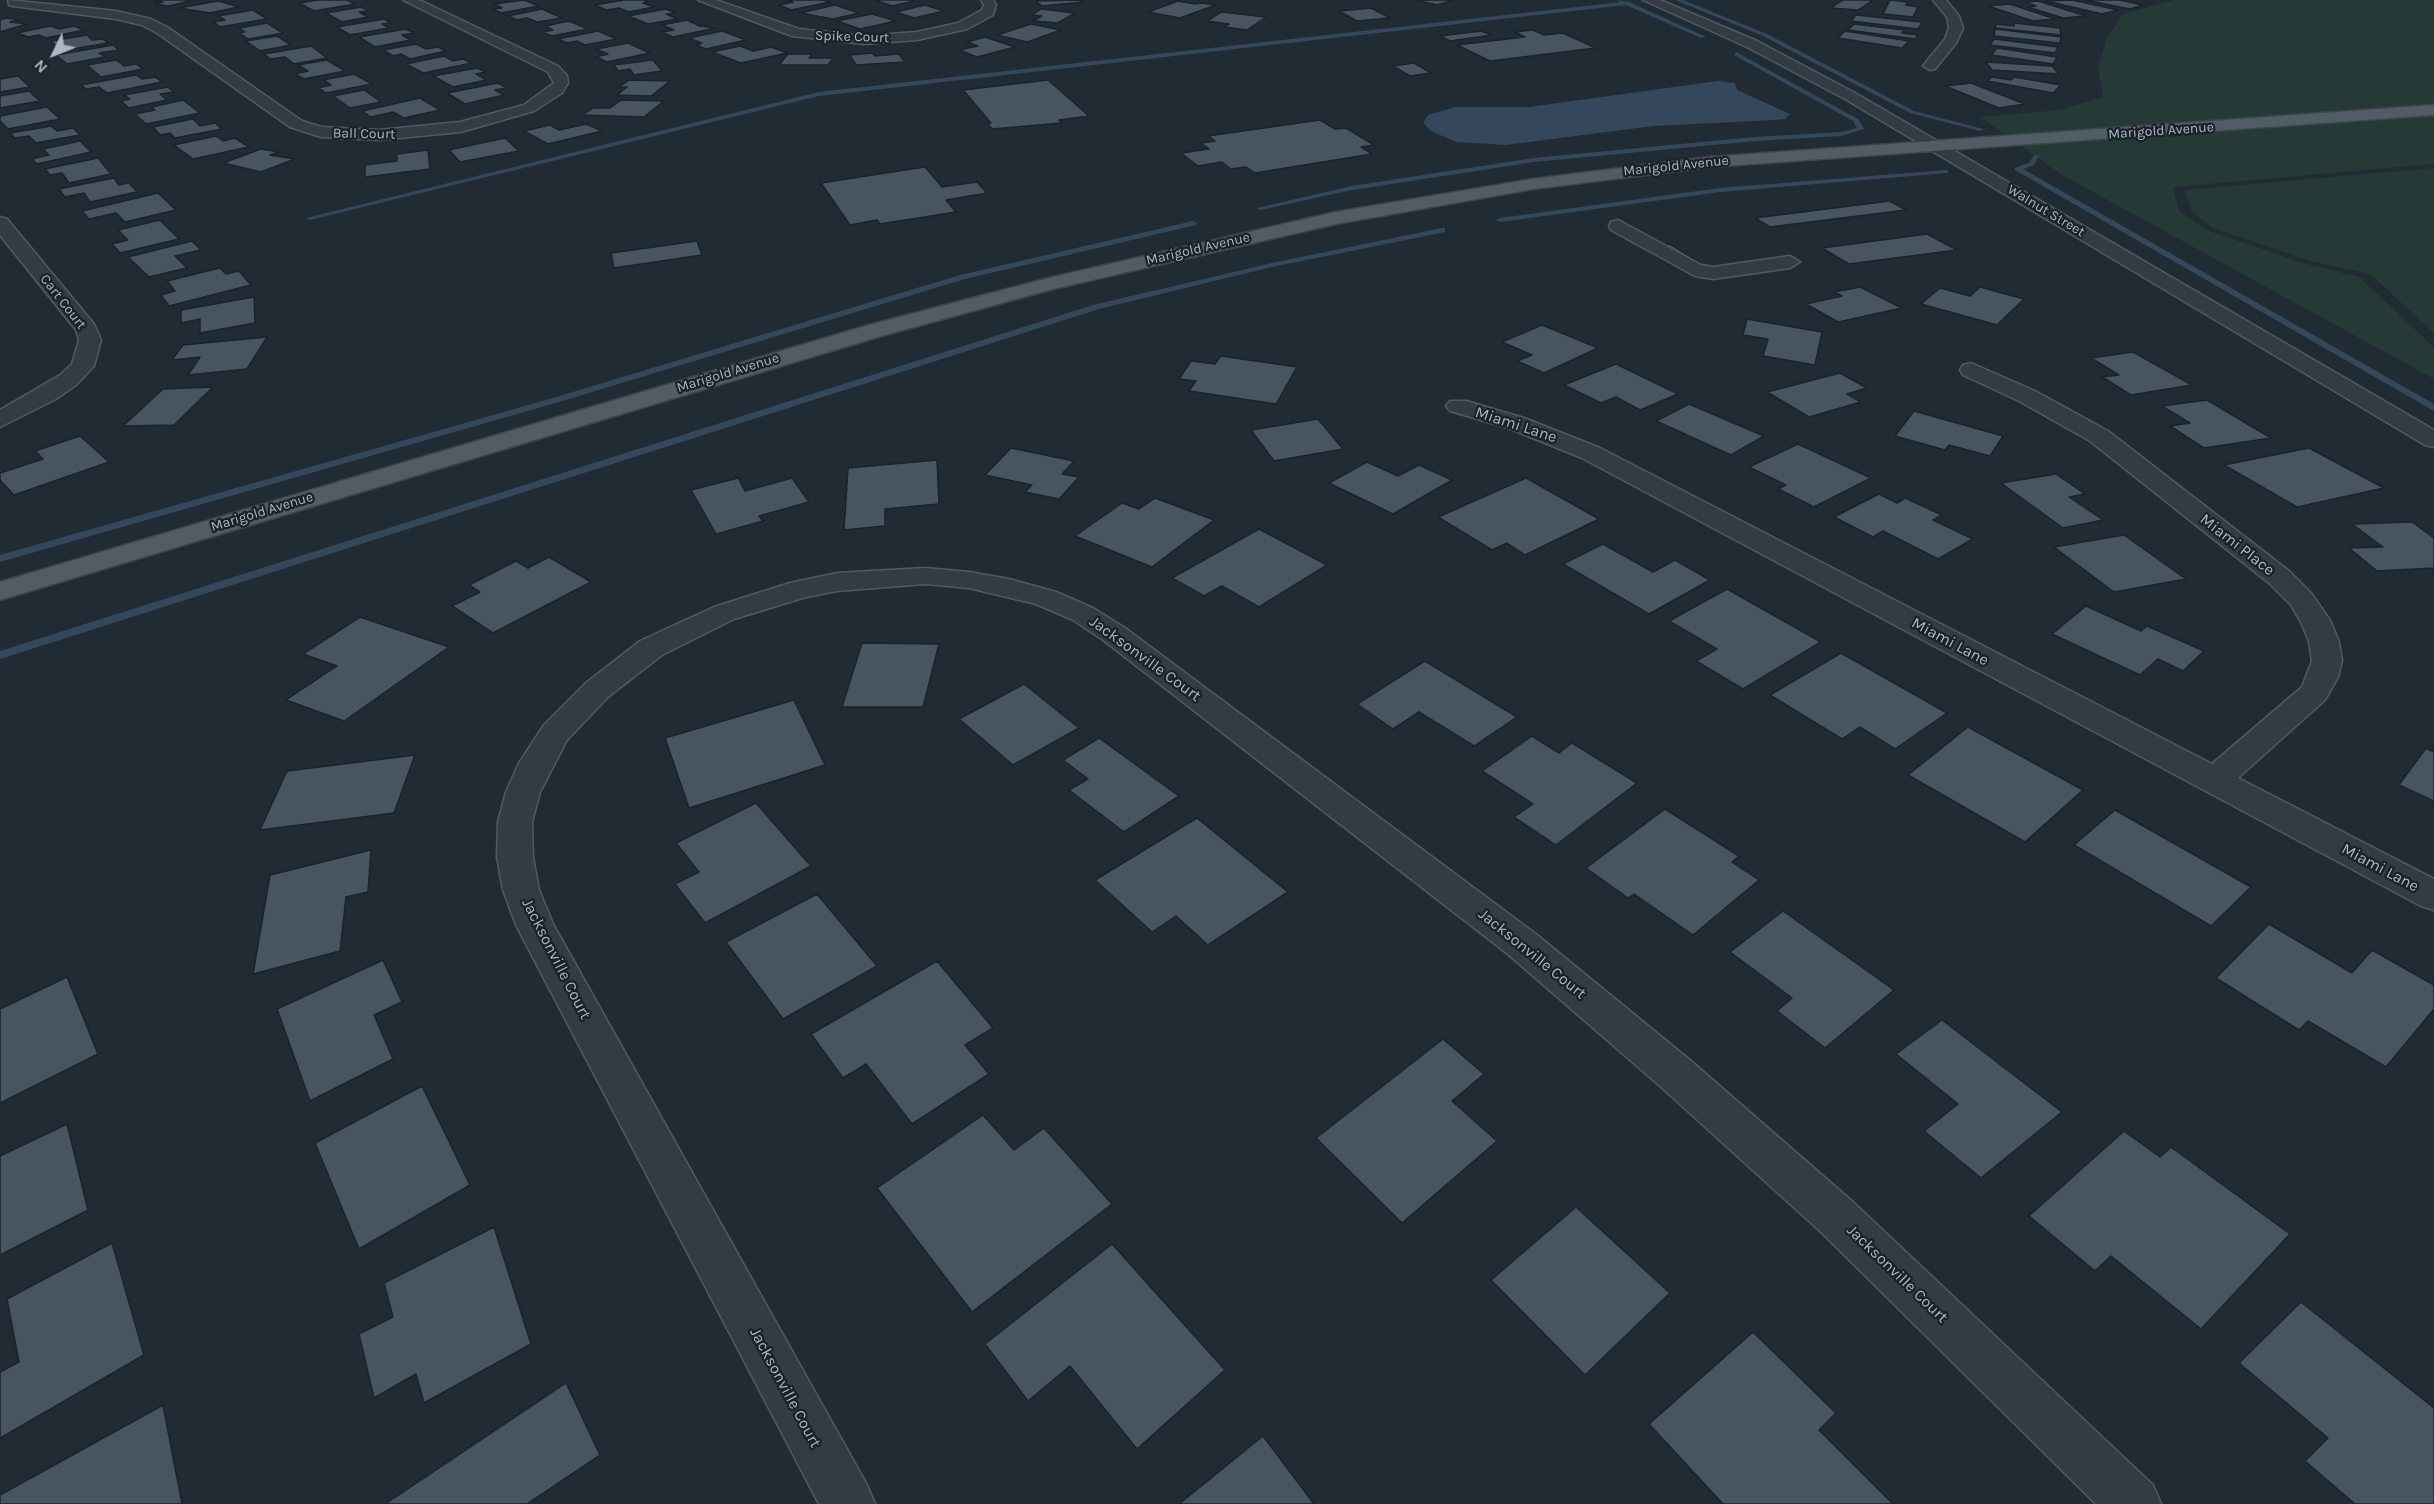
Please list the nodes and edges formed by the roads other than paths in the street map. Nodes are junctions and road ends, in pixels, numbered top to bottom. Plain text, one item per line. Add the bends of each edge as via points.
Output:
1 (410, 0) edge
2 (704, 0) edge
3 (987, 0) edge
4 (1649, 0) edge
5 (1939, 0) edge
6 (12, 3) edge
7 (1930, 66) dead end
8 (2434, 110) edge
9 (1937, 146) junction
10 (0, 223) edge
11 (1618, 226) dead end
12 (1790, 262) dead end
13 (1971, 370) dead end
14 (1458, 406) dead end
15 (0, 420) edge
16 (2434, 440) edge
17 (0, 591) edge
18 (2214, 781) junction
19 (2434, 896) edge
20 (848, 1504) edge
21 (2134, 1504) edge

1 - 6 street, Ball Court via 553,69 560,75 557,90 530,108 461,127 379,135 321,132 296,124 146,22
2 - 3 street, Spike Court via 797,33 855,40 953,29 984,16 990,9
4 - 9 street, Walnut Street via 1802,70
5 - 7 street via 1953,16 1956,28
8 - 9 main road, Marigold Avenue
9 - 16 street, Walnut Street
9 - 17 main road, Marigold Avenue via 1710,162 1533,184 1358,214 1206,246 811,348
10 - 15 street, Cart Court via 90,339 82,366 68,380
11 - 12 street via 1695,270 1713,273
13 - 18 street, Miami Place via 2099,436 2279,578 2302,600 2316,622 2327,661 2314,693
14 - 18 street, Miami Lane via 1526,426 1591,453
18 - 19 street, Miami Lane
20 - 21 street, Jacksonville Court via 535,925 521,890 515,857 515,822 536,763 555,733 597,690 651,648 724,613 800,589 837,582 925,576 1009,588 1083,614 1392,843 1559,975 1813,1195

